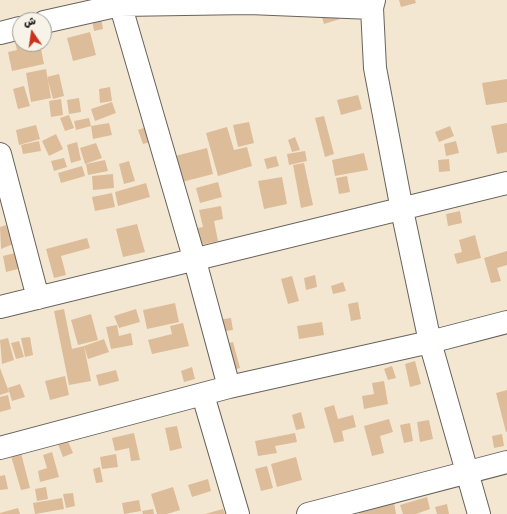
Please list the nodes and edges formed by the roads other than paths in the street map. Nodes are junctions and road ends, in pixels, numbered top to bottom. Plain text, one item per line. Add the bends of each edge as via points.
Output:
1 (119, 3) edge
2 (373, 4) edge
3 (52, 20) edge
4 (12, 30) edge
5 (0, 33) edge
6 (1, 164) edge
7 (507, 183) edge
8 (402, 210) junction
9 (195, 261) junction
10 (38, 298) junction
11 (0, 308) edge
12 (507, 322) edge
13 (430, 342) junction
14 (229, 387) junction
15 (202, 395) junction
16 (0, 448) edge
17 (507, 462) edge
18 (468, 472) junction
19 (238, 514) edge
20 (308, 514) edge
21 (479, 514) edge

1 - 2 street
1 - 3 street
1 - 9 street
2 - 8 street via 375,68
4 - 5 street
6 - 10 street
7 - 8 street
8 - 9 street
8 - 13 street
9 - 10 street
9 - 14 street
10 - 11 street
12 - 13 street
13 - 14 street
13 - 18 street
14 - 15 street
15 - 16 street
15 - 19 street
17 - 18 street
18 - 20 street
18 - 21 street

